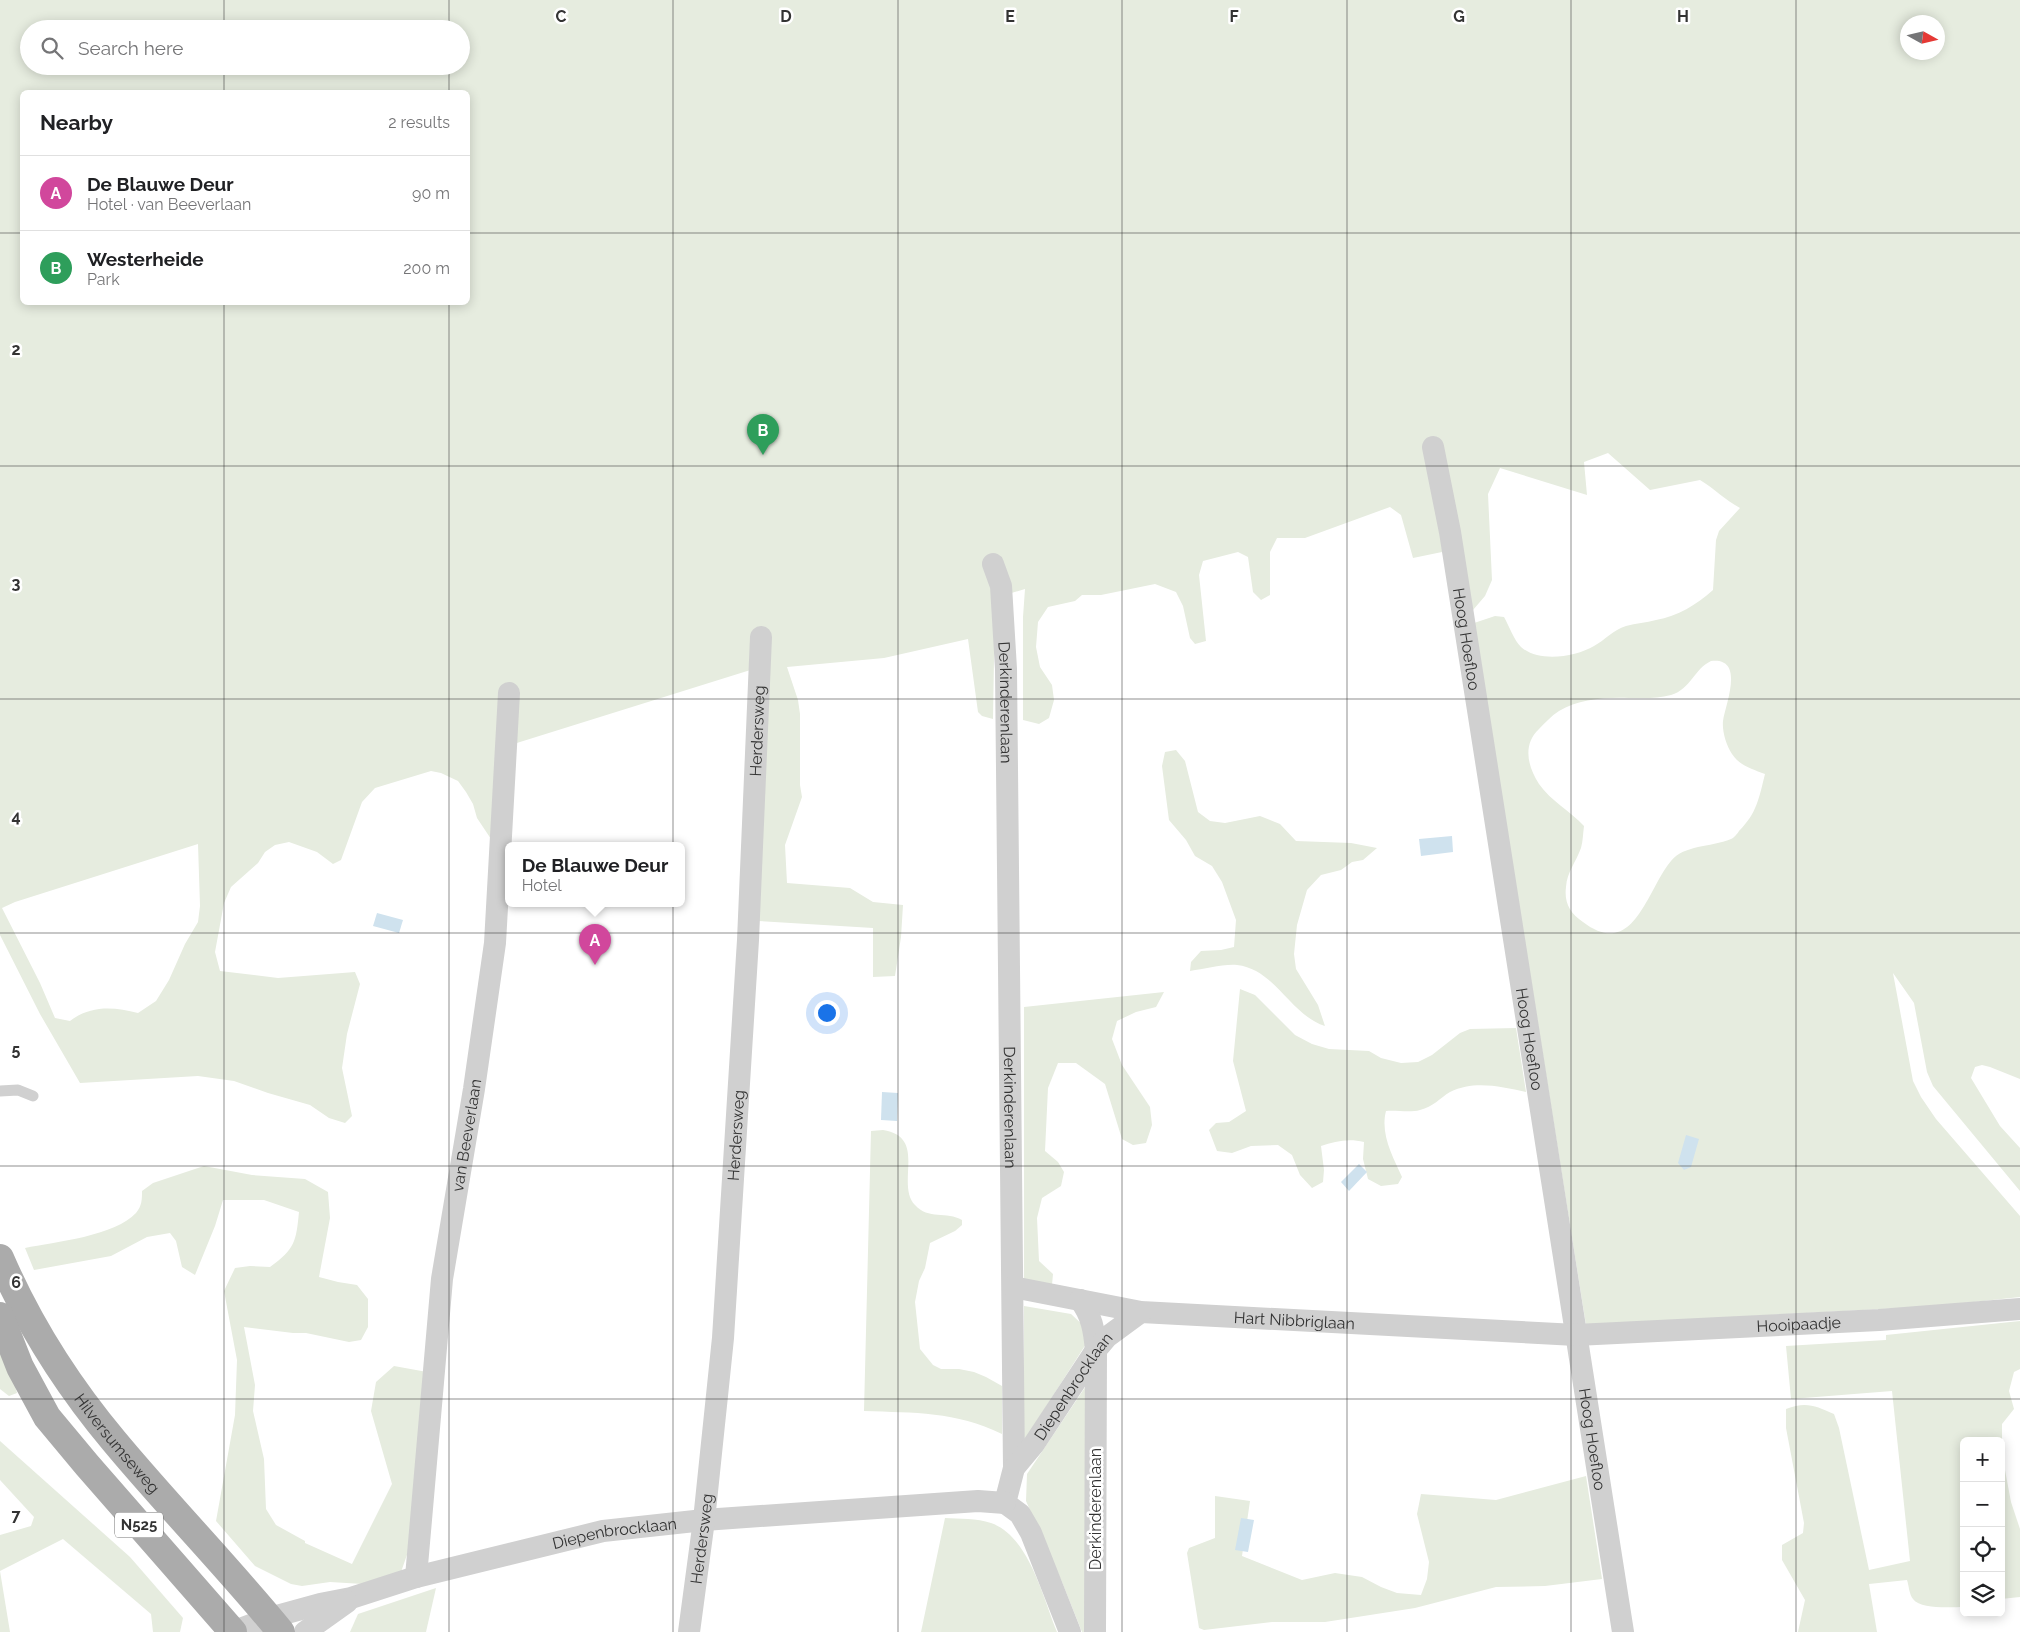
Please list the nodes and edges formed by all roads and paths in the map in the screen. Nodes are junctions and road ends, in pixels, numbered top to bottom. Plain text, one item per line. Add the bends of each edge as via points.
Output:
1 (1433, 447) dead end
2 (993, 564) dead end
3 (761, 638) dead end
4 (509, 693) dead end
5 (0, 1091) edge
6 (33, 1096) dead end
7 (0, 1258) edge
8 (1013, 1287) junction
9 (1080, 1300) junction
10 (2020, 1309) edge
11 (1141, 1312) junction
12 (0, 1316) edge
13 (1576, 1335) junction
14 (1096, 1350) junction
15 (1014, 1468) junction
16 (1004, 1503) junction
17 (704, 1520) junction
18 (416, 1577) junction
19 (352, 1598) junction
20 (275, 1625) edge
21 (233, 1632) edge
22 (305, 1632) edge
23 (689, 1632) edge
24 (1070, 1632) edge
25 (1095, 1632) edge
26 (1623, 1632) edge

1 - 13 street, Hoog Hoefloo via 1451,542
2 - 8 street, Derkinderenlaan via 1001,586 1006,669
3 - 17 street, Herdersweg via 748,940 723,1338
4 - 18 street, van Beeverlaan via 495,943 442,1279
5 - 6 lane via 18,1090
7 - 20 main road, Hilversumseweg / N525 via 50,1353 113,1440
8 - 9 street, Hart Nibbriglaan
8 - 15 street, Derkinderenlaan
9 - 11 street, Hart Nibbriglaan
9 - 14 street, Derkinderenlaan via 1093,1325
10 - 13 street, Hooipaadje via 1879,1320
11 - 13 street, Hart Nibbriglaan
11 - 14 street, Diepenbrocklaan via 1107,1337
12 - 21 main road, N525 via 20,1367 47,1417 86,1466
13 - 26 street, Hoog Hoefloo
14 - 15 street, Diepenbrocklaan via 1034,1444
14 - 25 street, Derkinderenlaan
15 - 16 street, Derkinderenlaan
16 - 17 street, Diepenbrocklaan via 978,1501
16 - 24 street via 1020,1514 1031,1533
17 - 18 street, Diepenbrocklaan via 602,1531
17 - 23 street, Herdersweg
18 - 19 street, Diepenbrocklaan
19 - 20 street, Diepenbrocklaan via 320,1604
19 - 22 street, Diepenbrocklaan
20 - 21 street, Diepenbrocklaan

